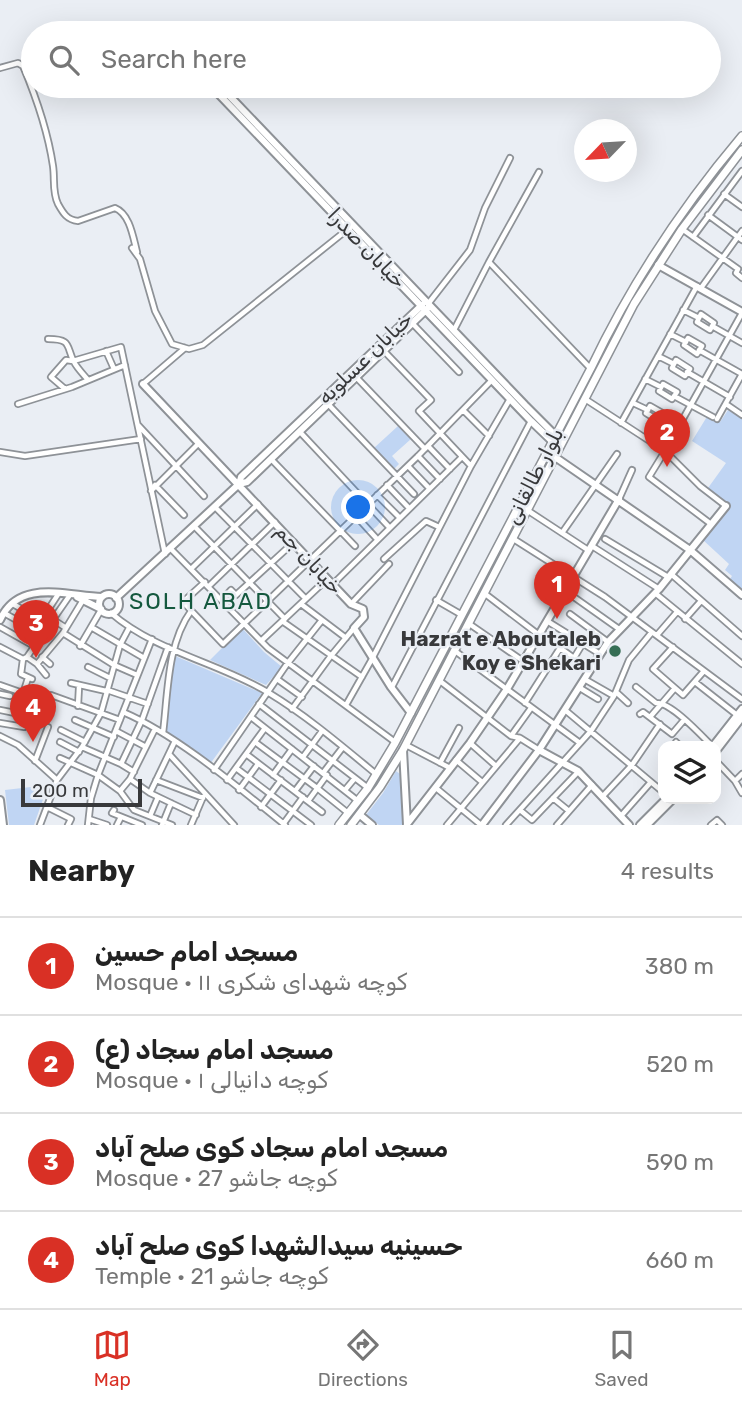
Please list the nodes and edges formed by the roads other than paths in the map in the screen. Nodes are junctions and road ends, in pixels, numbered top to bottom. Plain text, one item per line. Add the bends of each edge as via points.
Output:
1 (21, 65) edge
2 (0, 68) edge
3 (34, 98) edge
4 (224, 98) edge
5 (230, 98) edge
6 (248, 119) junction
7 (742, 136) edge
8 (742, 150) edge
9 (510, 158) dead end
10 (539, 172) dead end
11 (741, 173) edge
12 (724, 194) junction
13 (742, 207) edge
14 (708, 215) junction
15 (351, 227) junction
16 (682, 229) junction
17 (742, 231) edge
18 (693, 237) junction
19 (740, 239) edge
20 (132, 248) dead end
21 (722, 258) junction
22 (140, 259) junction
23 (489, 262) junction
24 (658, 265) junction
25 (740, 268) edge
26 (742, 278) edge
27 (699, 287) junction
28 (425, 306) junction
29 (683, 310) junction
30 (742, 312) edge
31 (413, 324) junction
32 (453, 330) junction
33 (670, 334) junction
34 (729, 335) junction
35 (48, 338) dead end
36 (742, 343) edge
37 (185, 348) junction
38 (106, 351) junction
39 (384, 351) junction
40 (658, 356) junction
41 (716, 359) junction
42 (73, 361) junction
43 (480, 363) junction
44 (125, 365) junction
45 (591, 368) junction
46 (114, 369) junction
47 (458, 372) dead end
48 (742, 374) edge
49 (356, 377) junction
50 (645, 379) junction
51 (88, 380) junction
52 (492, 380) junction
53 (703, 382) junction
54 (143, 384) joint
55 (65, 389) junction
56 (730, 397) junction
57 (584, 398) junction
58 (510, 399) junction
59 (632, 402) junction
60 (18, 404) dead end
61 (328, 404) junction
62 (691, 404) junction
63 (726, 404) junction
64 (522, 407) junction
65 (463, 410) junction
66 (742, 415) edge
67 (531, 421) junction
68 (621, 423) junction
69 (137, 425) junction
70 (678, 428) junction
71 (300, 432) junction
72 (440, 433) junction
73 (489, 436) junction
74 (141, 439) junction
75 (553, 439) junction
76 (200, 443) junction
77 (561, 443) junction
78 (426, 447) junction
79 (665, 451) junction
80 (0, 452) edge
81 (617, 454) dead end
82 (418, 456) junction
83 (462, 457) junction
84 (555, 457) junction
85 (271, 459) junction
86 (176, 465) junction
87 (408, 466) junction
88 (471, 466) junction
89 (450, 469) junction
90 (632, 470) dead end
91 (397, 476) junction
92 (440, 479) junction
93 (239, 484) junction
94 (596, 484) junction
95 (155, 485) junction
96 (387, 485) junction
97 (429, 488) junction
98 (150, 491) junction
99 (414, 494) dead end
100 (377, 495) junction
101 (204, 496) dead end
102 (619, 499) junction
103 (258, 504) junction
104 (367, 505) junction
105 (726, 506) joint
106 (215, 507) junction
107 (409, 508) junction
108 (526, 510) junction
109 (184, 515) dead end
110 (356, 516) junction
111 (399, 517) junction
112 (275, 522) junction
113 (711, 524) junction
114 (194, 526) junction
115 (235, 526) junction
116 (389, 527) junction
117 (439, 527) junction
118 (340, 531) junction
119 (505, 533) junction
120 (562, 533) junction
121 (512, 538) junction
122 (377, 539) junction
123 (605, 539) dead end
124 (293, 542) junction
125 (253, 544) junction
126 (355, 546) dead end
127 (215, 548) junction
128 (589, 548) junction
129 (171, 549) junction
130 (690, 550) junction
131 (165, 555) junction
132 (310, 559) junction
133 (384, 559) dead end
134 (270, 562) junction
135 (389, 564) dead end
136 (232, 565) junction
137 (192, 568) junction
138 (573, 575) junction
139 (670, 575) junction
140 (287, 580) junction
141 (330, 581) junction
142 (250, 583) junction
143 (207, 584) junction
144 (564, 590) junction
145 (657, 591) junction
146 (60, 592) junction
147 (484, 593) junction
148 (742, 595) edge
149 (73, 596) junction
150 (102, 597) junction
151 (116, 598) junction
152 (83, 600) junction
153 (222, 600) junction
154 (266, 600) junction
155 (436, 600) junction
156 (303, 601) junction
157 (701, 601) junction
158 (12, 603) junction
159 (351, 604) junction
160 (101, 609) junction
161 (191, 611) junction
162 (677, 612) junction
163 (111, 613) junction
164 (462, 614) junction
165 (570, 614) dead end
166 (46, 615) junction
167 (1, 616) edge
168 (632, 617) junction
169 (685, 619) junction
170 (53, 620) junction
171 (284, 620) junction
172 (322, 620) junction
173 (547, 620) junction
174 (42, 621) junction
175 (22, 623) dead end
176 (243, 623) junction
177 (468, 623) junction
178 (0, 627) edge
179 (90, 627) junction
180 (38, 628) junction
181 (129, 628) junction
182 (354, 628) junction
183 (619, 629) junction
184 (64, 630) junction
185 (44, 632) junction
186 (569, 634) junction
187 (654, 634) junction
188 (539, 635) junction
189 (742, 636) edge
190 (346, 638) junction
191 (152, 639) junction
192 (307, 639) junction
193 (261, 641) junction
194 (27, 642) junction
195 (608, 642) junction
196 (583, 643) junction
197 (120, 645) junction
198 (34, 646) junction
199 (80, 646) junction
200 (673, 647) junction
201 (0, 648) edge
202 (171, 648) junction
203 (560, 648) junction
204 (454, 651) junction
205 (600, 654) junction
206 (43, 657) junction
207 (330, 657) junction
208 (25, 658) junction
209 (144, 658) junction
210 (372, 659) junction
211 (523, 661) junction
212 (37, 663) junction
213 (50, 664) dead end
214 (287, 664) junction
215 (742, 664) edge
216 (114, 666) junction
217 (88, 667) dead end
218 (704, 671) junction
219 (46, 675) dead end
220 (137, 675) junction
221 (362, 677) junction
222 (110, 678) junction
223 (277, 679) junction
224 (586, 680) junction
225 (439, 681) junction
226 (312, 682) junction
227 (695, 682) junction
228 (71, 683) dead end
229 (0, 685) edge
230 (79, 687) junction
231 (635, 687) dead end
232 (391, 688) junction
233 (580, 688) junction
234 (676, 688) junction
235 (106, 690) junction
236 (507, 690) junction
237 (268, 692) junction
238 (0, 694) edge
239 (23, 694) junction
240 (615, 694) junction
241 (51, 695) dead end
242 (10, 696) dead end
243 (128, 697) junction
244 (302, 697) junction
245 (40, 699) dead end
246 (598, 699) dead end
247 (742, 699) edge
248 (525, 703) junction
249 (628, 703) dead end
250 (662, 703) junction
251 (148, 704) junction
252 (259, 705) junction
253 (346, 705) junction
254 (78, 706) junction
255 (531, 708) junction
256 (292, 709) junction
257 (0, 710) edge
258 (565, 710) junction
259 (123, 712) junction
260 (16, 713) dead end
261 (101, 713) junction
262 (411, 713) junction
263 (640, 714) dead end
264 (740, 714) edge
265 (251, 717) junction
266 (650, 717) junction
267 (487, 718) junction
268 (75, 720) dead end
269 (120, 720) junction
270 (142, 720) junction
271 (684, 720) junction
272 (0, 723) edge
273 (555, 724) junction
274 (660, 724) junction
275 (24, 727) dead end
276 (48, 727) dead end
277 (92, 728) junction
278 (156, 728) junction
279 (265, 728) junction
280 (459, 728) dead end
281 (61, 730) dead end
282 (116, 731) junction
283 (322, 731) junction
284 (591, 731) junction
285 (163, 733) junction
286 (0, 736) edge
287 (511, 736) junction
288 (114, 737) junction
289 (520, 738) junction
290 (133, 739) junction
291 (175, 741) junction
292 (707, 741) edge
293 (716, 741) edge
294 (60, 742) dead end
295 (255, 742) junction
296 (395, 743) junction
297 (470, 743) junction
298 (721, 743) edge
299 (312, 744) junction
300 (580, 744) junction
301 (82, 747) junction
302 (146, 747) junction
303 (343, 747) junction
304 (404, 747) junction
305 (292, 750) junction
306 (539, 750) junction
307 (169, 754) junction
308 (246, 754) junction
309 (105, 757) junction
310 (303, 757) junction
311 (60, 758) dead end
312 (334, 760) junction
313 (456, 760) junction
314 (35, 761) junction
315 (565, 762) junction
316 (283, 763) junction
317 (440, 763) junction
318 (70, 764) junction
319 (121, 764) junction
320 (258, 764) junction
321 (632, 765) junction
322 (314, 766) junction
323 (496, 766) junction
324 (721, 767) edge
325 (236, 768) junction
326 (450, 768) junction
327 (214, 770) junction
328 (578, 771) junction
329 (134, 772) junction
330 (325, 774) junction
331 (376, 774) junction
332 (742, 774) edge
333 (98, 775) junction
334 (273, 775) junction
335 (248, 777) junction
336 (305, 778) junction
337 (355, 778) junction
338 (130, 779) junction
339 (57, 780) junction
340 (156, 780) junction
341 (227, 780) junction
342 (281, 780) junction
343 (734, 781) junction
344 (482, 782) junction
345 (651, 782) junction
346 (592, 785) junction
347 (742, 785) edge
348 (317, 788) junction
349 (368, 788) junction
350 (436, 788) junction
351 (658, 788) edge
352 (239, 790) junction
353 (345, 790) junction
354 (120, 791) junction
355 (295, 791) junction
356 (150, 793) junction
357 (742, 793) edge
358 (271, 794) junction
359 (204, 795) junction
360 (603, 796) junction
361 (159, 797) junction
362 (553, 798) junction
363 (305, 799) junction
364 (0, 800) edge
365 (358, 801) junction
366 (171, 803) junction
367 (661, 804) edge
368 (668, 804) edge
369 (47, 807) junction
370 (261, 807) junction
371 (461, 808) junction
372 (114, 810) dead end
373 (134, 810) junction
374 (520, 810) junction
375 (293, 811) junction
376 (569, 811) junction
377 (322, 812) dead end
378 (348, 814) junction
379 (196, 815) junction
380 (150, 816) junction
381 (621, 816) junction
382 (121, 817) junction
383 (227, 817) junction
384 (356, 820) edge
385 (130, 821) junction
386 (89, 822) edge
387 (163, 823) edge
388 (284, 824) edge
389 (3, 825) edge
390 (40, 825) edge
391 (68, 825) edge
392 (107, 825) edge
393 (117, 825) edge
394 (142, 825) edge
395 (172, 825) edge
396 (191, 825) edge
397 (222, 825) edge
398 (234, 825) edge
399 (311, 825) edge
400 (339, 825) edge
401 (372, 825) edge
402 (407, 825) edge
403 (447, 825) edge
404 (482, 825) edge
405 (506, 825) edge
406 (557, 825) edge
407 (629, 825) edge
408 (640, 825) edge
409 (647, 825) edge
410 (711, 825) edge
411 (722, 825) edge

1 - 2 street
3 - 22 street via 53,165 54,195 64,214 78,221 120,209
4 - 6 street, خیابان صدرا
5 - 6 street, خیابان صدرا
6 - 15 street, خیابان صدرا
7 - 45 main road, بلوار طالقانی via 680,215 615,318
8 - 16 main road, بلوار طالقانی
9 - 28 street via 470,250
10 - 23 street
11 - 12 street
12 - 13 street
12 - 14 street
14 - 18 street
14 - 19 street
15 - 28 street, خیابان صدرا
15 - 37 street via 203,345
16 - 18 street
16 - 24 main road, بلوار طالقانی
17 - 19 street
18 - 21 street
19 - 21 street
20 - 22 street
21 - 25 street
21 - 27 street
22 - 37 street via 156,311 172,343
23 - 32 street
23 - 45 street
24 - 27 street
24 - 57 main road, بلوار طالقانی
25 - 26 street via 736,272
27 - 29 street
27 - 30 street
28 - 31 street, خیابان عسلویه
28 - 32 street, خیابان صدرا
28 - 43 street, خیابان صدرا
28 - 93 street, خیابان عسلویه via 241,477
29 - 33 street
29 - 34 street via 710,330 712,326
30 - 34 street
31 - 39 street, خیابان عسلویه
31 - 47 street
32 - 43 street, خیابان صدرا
33 - 40 street
33 - 41 street via 697,354 699,350
34 - 36 street
34 - 41 street
35 - 42 street via 67,345
37 - 54 street
38 - 42 street
38 - 44 street via 121,346
38 - 46 street
39 - 49 street, خیابان عسلویه
39 - 72 street via 430,400 419,411
40 - 50 street
40 - 53 street via 685,376 687,372
41 - 48 street
41 - 53 street
42 - 51 street
42 - 55 street via 66,360 51,377
43 - 52 street, خیابان صدرا
43 - 64 street, خیابان صدرا
44 - 46 street
44 - 69 street
45 - 75 main road, بلوار طالقانی
46 - 51 street
48 - 56 street
49 - 61 street, خیابان عسلویه
49 - 78 street
50 - 59 street
50 - 62 street via 663,384
51 - 55 street
52 - 58 street, خیابان صدرا
52 - 65 street
53 - 56 street
53 - 62 street
54 - 76 street, خیابان جم
55 - 60 street
56 - 63 street
57 - 68 street
57 - 77 main road, بلوار طالقانی
58 - 64 street, خیابان صدرا
58 - 73 street
59 - 68 street
59 - 70 street
61 - 71 street, خیابان عسلویه
61 - 91 street
62 - 63 street via 715,418
62 - 70 street
63 - 66 street
64 - 67 street, خیابان صدرا
64 - 75 street, خیابان صدرا
65 - 72 street
65 - 73 street
67 - 75 street, خیابان صدرا
67 - 155 street
68 - 79 street
69 - 74 street
69 - 86 street
70 - 79 street
71 - 85 street, خیابان عسلویه
71 - 104 street
72 - 78 street
72 - 83 street
73 - 88 street
74 - 80 street via 25,456
74 - 98 street
75 - 77 street
75 - 119 main road, بلوار طالقانی
76 - 86 street
76 - 93 street, خیابان جم
77 - 84 main road, بلوار طالقانی
78 - 82 street
78 - 89 street
79 - 105 street
79 - 113 street via 649,477
81 - 94 street
82 - 87 street
82 - 92 street
83 - 88 street
83 - 89 street
84 - 94 street
84 - 108 main road, بلوار طالقانی
85 - 93 street, خیابان عسلویه
85 - 118 street
86 - 95 street
86 - 101 street
87 - 91 street
87 - 97 street
88 - 117 street
89 - 92 street
90 - 102 street
91 - 96 street
91 - 99 street
92 - 97 street
93 - 103 street, خیابان جم
93 - 106 street, خیابان عسلویه
94 - 102 street
94 - 120 street
95 - 98 street
95 - 109 street
96 - 100 street
96 - 107 street
97 - 107 street
98 - 131 street
100 - 104 street
100 - 111 street
102 - 128 street
102 - 130 street
103 - 112 street, خیابان جم
103 - 115 street
104 - 110 street
104 - 116 street
105 - 113 street
106 - 114 street, خیابان عسلویه
106 - 115 street
107 - 111 street
108 - 120 street
108 - 121 main road, بلوار طالقانی
110 - 118 street
110 - 122 street
111 - 116 street
112 - 124 street, خیابان جم
112 - 125 street
113 - 130 street
114 - 127 street
114 - 129 street, خیابان عسلویه
115 - 125 street
115 - 127 street
116 - 122 street
117 - 133 street via 426,521
117 - 210 street
118 - 126 street
118 - 132 street
119 - 121 main road
119 - 164 main road, بلوار طالقانی
120 - 128 street
121 - 138 street
121 - 147 main road, بلوار طالقانی
122 - 141 street
123 - 139 street
124 - 132 street, خیابان جم
124 - 134 street
125 - 134 street
125 - 136 street
127 - 136 street
127 - 137 street
128 - 138 street
128 - 145 street
129 - 131 street, خیابان عسلویه
129 - 137 street
130 - 139 street
130 - 148 street
131 - 151 street, خیابان عسلویه
132 - 140 street
132 - 141 street, خیابان جم
134 - 140 street
134 - 142 street
135 - 159 street
136 - 142 street
136 - 143 street
137 - 143 street
138 - 144 street
138 - 168 street
139 - 145 street
139 - 157 street
140 - 154 street
140 - 156 street
141 - 156 street
141 - 159 street, خیابان جم
142 - 153 street
142 - 154 street
143 - 153 street
143 - 161 street via 183,602
144 - 173 street
144 - 183 street
145 - 162 street
145 - 168 street
146 - 149 street
146 - 158 street via 30,593
146 - 166 street
147 - 177 main road, بلوار طالقانی
147 - 188 street
149 - 150 street
149 - 152 street
149 - 170 street
150 - 151 street via 111,594
150 - 160 street
151 - 163 street via 118,607
152 - 160 street
152 - 184 street
153 - 176 street
154 - 171 street
154 - 176 street
155 - 164 street
155 - 232 street
156 - 171 street
156 - 172 street
157 - 169 street
157 - 189 street
158 - 167 street
158 - 174 street
159 - 182 street, خیابان جم via 364,612
160 - 163 street
160 - 179 street
161 - 176 street via 223,644
161 - 202 street
162 - 169 street
162 - 187 street
163 - 181 street
164 - 262 main road, بلوار طالقانی
165 - 195 street
166 - 170 street
166 - 174 street
167 - 175 street
168 - 183 street
168 - 187 street
169 - 215 street
170 - 184 street
170 - 185 street
171 - 192 street
171 - 193 street
172 - 190 street
172 - 192 street
173 - 186 street
173 - 188 street
174 - 180 street
176 - 193 street
177 - 204 main road, بلوار طالقانی
177 - 211 street
178 - 194 street
179 - 197 street
179 - 199 street
180 - 185 street
180 - 194 street
181 - 191 street
181 - 197 street
182 - 190 street
182 - 210 street, خیابان جم
183 - 195 street
184 - 199 street
184 - 206 street
185 - 198 street
186 - 196 street
186 - 203 street
187 - 200 street
187 - 240 street via 629,660
188 - 211 street
190 - 207 street
191 - 202 street
191 - 209 street
192 - 207 street
192 - 214 street
193 - 214 street
194 - 198 street
195 - 205 street
196 - 203 street via 574,658
196 - 205 street
197 - 209 street
197 - 216 street
198 - 208 street
199 - 216 street
200 - 218 street
200 - 234 street via 653,669
201 - 208 street
202 - 237 street
202 - 251 street
202 - 285 street
203 - 248 street
204 - 225 main road, بلوار طالقانی
204 - 236 street
205 - 224 street
206 - 212 street
206 - 213 street
207 - 221 street
207 - 226 street
208 - 212 street
208 - 239 street via 21,674 30,678
209 - 220 street
210 - 221 street
210 - 232 street, خیابان جم
211 - 236 street
212 - 219 street
214 - 223 street
214 - 226 street
216 - 220 street
216 - 222 street
217 - 222 street
218 - 227 street
218 - 247 street
220 - 243 street
221 - 253 street
222 - 235 street
223 - 237 street
223 - 244 street
224 - 233 street
224 - 240 street
225 - 267 street
225 - 304 main road, بلوار طالقانی
226 - 244 street
226 - 253 street
227 - 234 street via 683,695
227 - 264 street
228 - 230 street
229 - 239 street
230 - 235 street
230 - 254 street
231 - 250 street
232 - 262 street, خیابان جم
233 - 246 street
233 - 258 street
234 - 250 street
235 - 243 street
235 - 261 street
236 - 248 street
236 - 267 street
237 - 252 street
237 - 256 street
238 - 242 street
239 - 245 street
240 - 249 street
240 - 284 street
241 - 254 street
243 - 251 street
243 - 259 street
244 - 256 street
248 - 255 street
250 - 266 street
250 - 271 street
251 - 270 street
252 - 265 street
252 - 299 street
253 - 296 street
254 - 261 street
255 - 273 street
255 - 287 street
256 - 283 street
257 - 260 street
258 - 273 street
258 - 284 street
259 - 269 street
259 - 270 street
261 - 269 street
261 - 277 street
262 - 296 main road, بلوار طالقانی
263 - 266 street
264 - 293 street
264 - 298 street
265 - 279 street
265 - 327 street
266 - 274 street
267 - 287 street
267 - 297 street
268 - 277 street
269 - 282 street
270 - 278 street
270 - 290 street
271 - 274 street via 672,734
271 - 292 street
272 - 275 street
273 - 300 street
273 - 306 street
274 - 321 street
276 - 314 street
277 - 288 street
277 - 301 street
278 - 285 street
278 - 302 street
279 - 295 street
279 - 305 street
280 - 317 street
281 - 301 street
282 - 288 street
282 - 290 street
283 - 299 street
283 - 303 street
284 - 300 street
284 - 321 street
285 - 291 street
286 - 314 street
287 - 289 street
288 - 309 street
289 - 306 street
289 - 323 street
290 - 302 street
290 - 319 street
291 - 307 street
291 - 327 street
294 - 301 street
295 - 308 street
295 - 316 street
296 - 331 main road, بلوار طالقانی
297 - 313 street
297 - 323 street
299 - 310 street
299 - 312 street
300 - 315 street
301 - 309 street
301 - 318 street
302 - 329 street
303 - 312 street
303 - 331 street
304 - 317 street
304 - 384 main road, بلوار طالقانی
304 - 402 street
305 - 310 street
305 - 316 street
306 - 315 street
306 - 404 street
307 - 340 street
307 - 359 street
308 - 320 street
308 - 325 street
309 - 319 street
309 - 333 street
310 - 322 street
311 - 318 street
312 - 330 street
312 - 337 street
313 - 326 street
313 - 344 street
314 - 339 street
315 - 328 street
315 - 374 street
316 - 334 street
316 - 336 street
317 - 326 street
318 - 333 street
318 - 339 street
319 - 329 street
320 - 334 street
320 - 335 street
321 - 345 street
321 - 360 street
322 - 330 street
322 - 336 street
323 - 344 street
324 - 343 street
325 - 335 street
325 - 341 street
326 - 350 street
327 - 341 street
328 - 346 street
328 - 362 street
329 - 338 street
330 - 348 street
330 - 353 street
331 - 349 main road, بلوار طالقانی
332 - 343 street
333 - 354 street
333 - 386 street
334 - 342 street
335 - 352 street
335 - 358 street
336 - 348 street
336 - 355 street
337 - 349 street
337 - 353 street
338 - 354 street
338 - 356 street
339 - 369 street
340 - 356 street
340 - 359 street
341 - 352 street
342 - 355 street
342 - 358 street
343 - 347 street
343 - 357 street
344 - 371 street
345 - 351 street
345 - 381 street
346 - 360 street
346 - 376 street
348 - 363 street
348 - 378 street
349 - 365 main road, بلوار طالقانی
350 - 371 street
350 - 402 street
352 - 370 street
353 - 365 street
354 - 373 street
355 - 363 street
356 - 361 street
358 - 370 street
358 - 375 street
359 - 379 street
359 - 383 street
360 - 381 street
361 - 366 street
361 - 380 street
362 - 374 street via 532,820
362 - 376 street
363 - 375 street
363 - 377 street
364 - 389 street
365 - 378 main road, بلوار طالقانی
366 - 379 street
366 - 387 street
367 - 408 street
368 - 409 street
369 - 390 street
369 - 391 street via 71,819
370 - 388 street
371 - 403 street
371 - 404 street
372 - 382 street via 112,813
373 - 380 street
373 - 385 street
374 - 405 street
375 - 388 street
375 - 399 street
376 - 406 street
378 - 384 main road
378 - 400 main road, بلوار طالقانی
379 - 396 street
380 - 387 street
381 - 407 street
382 - 385 street
382 - 393 street
383 - 397 street
383 - 398 street
384 - 401 street
385 - 394 street
386 - 392 street
387 - 395 street
410 - 411 street via 717,820

